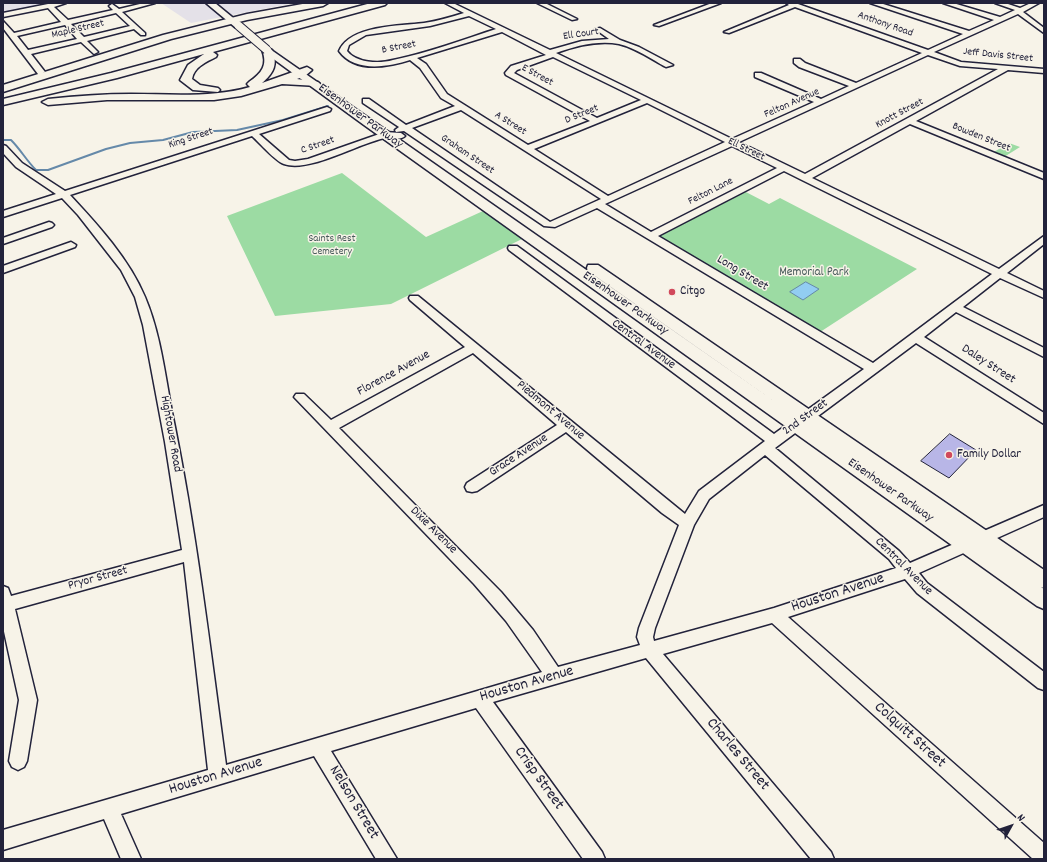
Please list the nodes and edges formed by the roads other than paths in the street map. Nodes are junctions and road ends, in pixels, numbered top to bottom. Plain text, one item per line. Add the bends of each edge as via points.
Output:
1 (63, 3) edge
2 (108, 3) edge
3 (152, 3) edge
4 (210, 3) edge
5 (323, 3) edge
6 (365, 3) edge
7 (382, 3) edge
8 (448, 3) edge
9 (540, 3) edge
10 (718, 3) edge
11 (810, 3) edge
12 (873, 3) edge
13 (946, 3) edge
14 (998, 3) edge
15 (1036, 3) edge
16 (464, 5) dead end
17 (795, 5) edge
18 (50, 6) junction
19 (554, 6) edge
20 (457, 8) junction
21 (116, 10) junction
22 (1019, 10) junction
23 (469, 14) junction
24 (3, 15) edge
25 (336, 16) junction
26 (234, 17) edge
27 (574, 19) dead end
28 (999, 19) junction
29 (64, 22) junction
30 (3, 23) edge
31 (657, 25) dead end
32 (135, 27) junction
33 (501, 30) junction
34 (598, 30) dead end
35 (1044, 31) edge
36 (727, 32) dead end
37 (968, 33) junction
38 (143, 34) dead end
39 (12, 35) junction
40 (82, 40) junction
41 (618, 42) junction
42 (271, 48) junction
43 (94, 52) dead end
44 (928, 52) junction
45 (26, 53) junction
46 (550, 54) junction
47 (412, 58) junction
48 (797, 61) dead end
49 (669, 65) dead end
50 (1006, 68) junction
51 (1044, 71) edge
52 (41, 72) dead end
53 (302, 72) junction
54 (758, 75) dead end
55 (276, 82) junction
56 (253, 84) junction
57 (314, 84) junction
58 (857, 86) junction
59 (3, 89) edge
60 (3, 97) edge
61 (366, 101) dead end
62 (646, 101) junction
63 (3, 102) edge
64 (822, 102) junction
65 (461, 107) junction
66 (3, 109) edge
67 (326, 109) dead end
68 (597, 121) junction
69 (910, 121) junction
70 (252, 132) junction
71 (393, 132) junction
72 (732, 143) junction
73 (3, 148) edge
74 (527, 149) junction
75 (783, 168) junction
76 (1044, 176) edge
77 (804, 178) junction
78 (63, 194) junction
79 (607, 199) junction
80 (596, 204) junction
81 (3, 214) edge
82 (556, 224) joint
83 (49, 225) dead end
84 (650, 236) junction
85 (1044, 239) edge
86 (3, 241) edge
87 (71, 245) dead end
88 (513, 248) dead end
89 (3, 270) edge
90 (999, 273) junction
91 (1044, 296) edge
92 (414, 298) dead end
93 (955, 307) junction
94 (916, 337) junction
95 (473, 348) junction
96 (1044, 352) edge
97 (874, 368) junction
98 (300, 396) dead end
99 (1044, 419) edge
100 (802, 421) junction
101 (567, 425) junction
102 (330, 427) junction
103 (770, 444) junction
104 (472, 487) dead end
105 (1044, 511) edge
106 (687, 523) junction
107 (975, 542) junction
108 (190, 554) junction
109 (908, 571) junction
110 (1044, 580) edge
111 (4, 598) edge
112 (1044, 600) edge
113 (774, 615) junction
114 (650, 651) junction
115 (554, 676) junction
116 (1044, 682) edge
117 (480, 699) junction
118 (318, 746) junction
119 (18, 761) dead end
120 (218, 777) junction
121 (109, 808) junction
122 (3, 840) edge
123 (1044, 856) edge
124 (131, 859) edge
125 (387, 859) edge
126 (595, 859) edge
127 (824, 859) edge

1 - 18 street
2 - 21 street
3 - 21 street
4 - 26 main road, Eisenhower Parkway
5 - 26 highway
6 - 60 highway via 120,69
7 - 25 highway
8 - 20 street, Ell Street
9 - 19 street
10 - 31 street
11 - 17 street
12 - 37 street
13 - 28 street
14 - 22 street
15 - 22 street, Felton Avenue
16 - 20 street
17 - 36 street
17 - 44 street, Anthony Road
18 - 24 street
18 - 29 street
19 - 27 street
20 - 23 street, Ell Street
21 - 29 street
21 - 32 street
22 - 28 street, Felton Avenue
22 - 35 street
23 - 33 street, Ell Street
23 - 47 street, B Street via 428,24 362,34 346,42 343,47 344,54 366,63 392,63
25 - 56 highway via 213,54 195,65 186,77 192,86 209,90
25 - 63 highway via 121,74
26 - 42 main road, Eisenhower Parkway
26 - 59 highway via 209,27 125,50
28 - 37 street, Felton Avenue
29 - 39 street
29 - 40 street
30 - 39 street
32 - 38 street
32 - 40 street, Maple Street
33 - 46 street, Ell Street
33 - 47 street, B Street
34 - 41 street, Ell Court
37 - 44 street, Felton Avenue
39 - 45 street
40 - 43 street
40 - 45 street, Maple Street
41 - 46 street, Ell Court via 570,45
41 - 49 street, Ell Court
42 - 53 main road, Eisenhower Parkway
42 - 56 highway via 270,68
44 - 50 street, Jeff Davis Street via 960,64
44 - 58 street, Felton Avenue
45 - 52 street
46 - 62 street, Ell Street
46 - 68 street, E Street via 514,68 509,73
47 - 65 street, A Street via 423,66 444,96
48 - 58 street
50 - 51 street, Jeff Davis Street
50 - 69 street, Knott Street
53 - 55 highway
53 - 56 highway
53 - 57 main road, Eisenhower Parkway
53 - 71 main road, Eisenhower Parkway
54 - 64 street
55 - 57 highway via 294,80
55 - 66 highway via 241,93 218,96 100,97
57 - 71 main road, Eisenhower Parkway
58 - 64 street, Felton Avenue
61 - 71 street, Graham Street
62 - 68 street, D Street
62 - 72 street, Ell Street
64 - 72 street, Felton Avenue
65 - 71 street, C Street
65 - 74 street, A Street
67 - 70 street, King Street
68 - 74 street, D Street
69 - 76 street, Bowden Street
69 - 77 street, Knott Street
70 - 71 street, C Street via 286,162 295,164
70 - 78 street, King Street
71 - 82 street, Graham Street via 547,224
71 - 100 main road, Eisenhower Parkway
72 - 75 street, Ell Street
72 - 79 street, Felton Avenue
73 - 78 street, Hightower Road via 28,173
74 - 79 street, A Street
75 - 77 street, Ell Street
75 - 84 street, Felton Lane
77 - 90 street, Ell Street
78 - 81 street, King Street
78 - 108 street, Hightower Road via 126,269 140,297 159,371
79 - 80 street, Felton Avenue
80 - 82 street, Felton Avenue
80 - 84 street, Long Street
83 - 86 street
84 - 97 street, Long Street
85 - 90 street, 2nd Street
87 - 89 street
88 - 103 street, Central Avenue
90 - 91 street, Ell Street
90 - 93 street, 2nd Street
92 - 95 street, Piedmont Avenue
93 - 94 street, 2nd Street
93 - 96 street
94 - 97 street, 2nd Street
94 - 99 street, Daley Street
95 - 101 street, Piedmont Avenue
95 - 102 street, Florence Avenue
97 - 100 street, 2nd Street
98 - 102 street, Dixie Avenue
100 - 103 street, 2nd Street
100 - 107 main road, Eisenhower Parkway
101 - 104 street, Grace Avenue
101 - 106 street, Piedmont Avenue
102 - 115 street, Dixie Avenue via 479,578 521,625
103 - 106 street, 2nd Street via 704,495
103 - 109 street, Central Avenue via 894,555
105 - 107 street, Houston Avenue
106 - 114 street, 2nd Street via 647,628 645,637
107 - 109 street, Houston Avenue
107 - 110 main road, Eisenhower Parkway
107 - 112 main road, Eisenhower Parkway
108 - 111 street, Pryor Street
108 - 120 street, Hightower Road
109 - 113 street, Houston Avenue
109 - 116 street, Central Avenue via 922,588
111 - 119 street via 28,700
113 - 114 street, Houston Avenue
113 - 123 street, Colquitt Street
114 - 115 street, Houston Avenue
114 - 127 street, Charles Street
115 - 117 street, Houston Avenue
117 - 118 street, Houston Avenue
117 - 126 street, Crisp Street
118 - 120 street, Houston Avenue
118 - 125 street, Nelson Street
120 - 121 street, Houston Avenue
121 - 122 street, Houston Avenue
121 - 124 street

